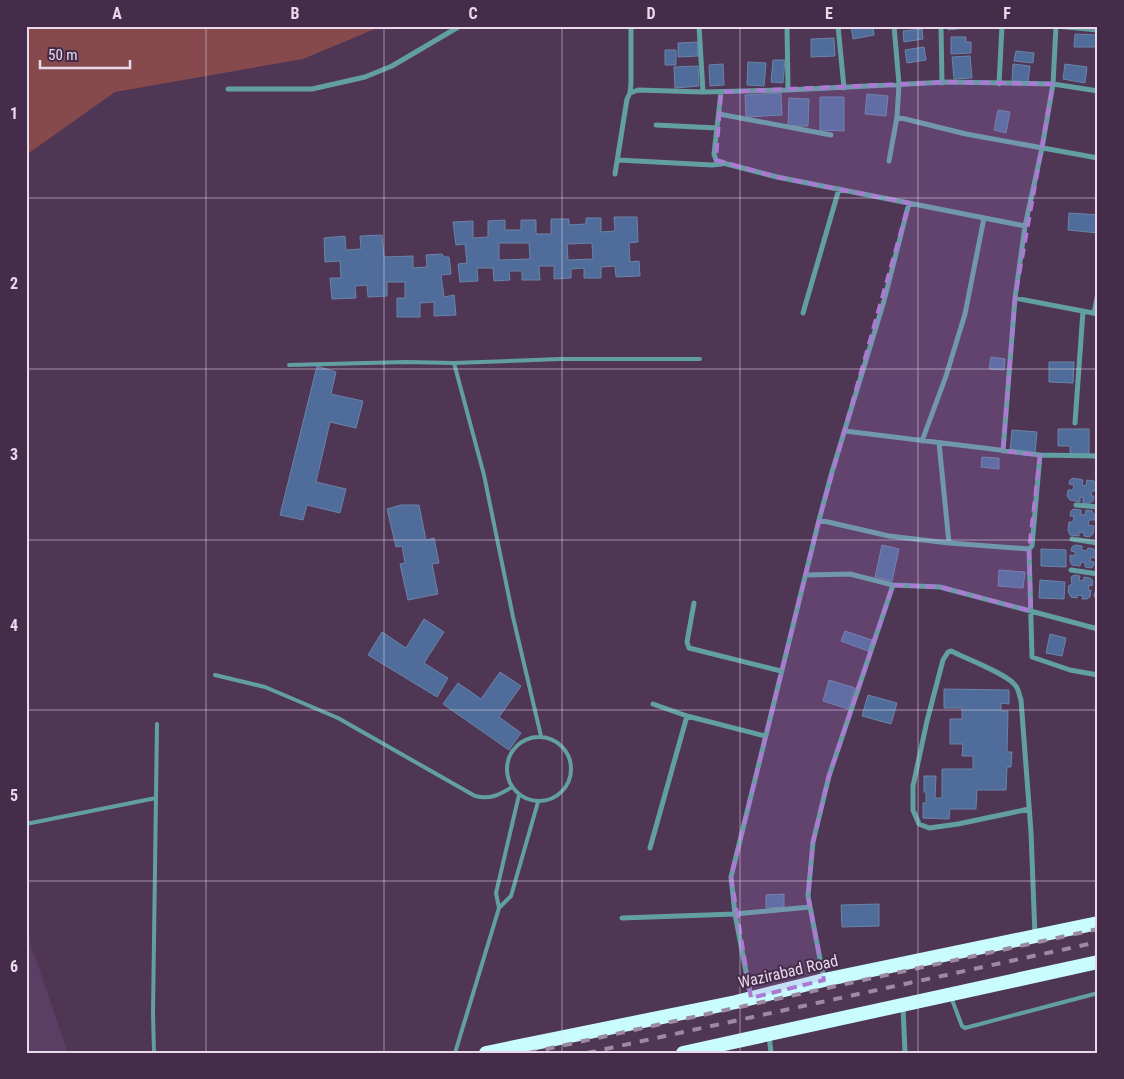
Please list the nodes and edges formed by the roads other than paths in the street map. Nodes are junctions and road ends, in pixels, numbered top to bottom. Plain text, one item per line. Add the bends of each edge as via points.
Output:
1 (460, 26) edge
2 (631, 26) edge
3 (699, 26) edge
4 (788, 26) edge
5 (838, 26) edge
6 (894, 26) edge
7 (941, 26) edge
8 (1002, 26) edge
9 (1056, 26) edge
10 (1098, 30) edge
11 (942, 83) junction
12 (899, 84) junction
13 (998, 84) junction
14 (1053, 84) junction
15 (844, 88) junction
16 (228, 89) dead end
17 (788, 90) junction
18 (1098, 91) edge
19 (702, 92) junction
20 (721, 92) junction
21 (630, 93) junction
22 (719, 114) junction
23 (897, 117) junction
24 (656, 125) dead end
25 (717, 128) junction
26 (831, 135) dead end
27 (1042, 148) junction
28 (1098, 158) edge
29 (618, 160) junction
30 (888, 161) dead end
31 (723, 163) junction
32 (615, 174) dead end
33 (839, 189) junction
34 (909, 203) junction
35 (984, 218) junction
36 (1025, 226) junction
37 (1098, 293) edge
38 (1015, 298) junction
39 (1083, 311) junction
40 (803, 314) dead end
41 (1096, 314) edge
42 (700, 359) dead end
43 (454, 364) junction
44 (289, 365) dead end
45 (1075, 423) dead end
46 (844, 431) junction
47 (922, 441) junction
48 (939, 443) junction
49 (1003, 451) junction
50 (1040, 455) junction
51 (1098, 456) edge
52 (1076, 505) dead end
53 (1098, 507) edge
54 (819, 520) junction
55 (1072, 539) dead end
56 (949, 543) junction
57 (1098, 543) edge
58 (1029, 549) junction
59 (1071, 570) dead end
60 (1098, 574) edge
61 (807, 575) junction
62 (893, 585) junction
63 (694, 603) dead end
64 (1031, 611) junction
65 (1098, 629) edge
66 (781, 671) junction
67 (215, 675) dead end
68 (1098, 675) edge
69 (653, 704) dead end
70 (687, 716) junction
71 (157, 724) dead end
72 (541, 736) junction
73 (765, 736) junction
74 (512, 787) junction
75 (519, 795) junction
76 (156, 798) junction
77 (538, 802) junction
78 (1029, 809) junction
79 (26, 824) edge
80 (650, 848) dead end
81 (810, 907) junction
82 (499, 908) junction
83 (735, 914) junction
84 (622, 918) dead end
85 (1098, 923) edge
86 (1035, 936) junction
87 (1098, 962) edge
88 (824, 980) junction
89 (1098, 993) edge
90 (950, 995) junction
91 (751, 998) junction
92 (903, 1005) junction
93 (769, 1034) junction
94 (154, 1053) edge
95 (455, 1053) edge
96 (486, 1053) edge
97 (683, 1053) edge
98 (771, 1053) edge
99 (905, 1053) edge

1 - 16 street via 392,66 365,77 312,89
2 - 21 street
3 - 19 street
4 - 17 street
5 - 15 street
6 - 12 street
7 - 11 street
8 - 13 street
9 - 10 street
9 - 14 street
11 - 12 street
11 - 13 street
12 - 15 street
12 - 23 street
13 - 14 street
14 - 18 street
14 - 27 street
15 - 17 street
17 - 20 street
19 - 20 street
19 - 21 street via 638,90
20 - 22 street
21 - 29 street
22 - 25 street
22 - 26 street
23 - 27 street
23 - 30 street
24 - 25 street
25 - 31 street via 714,157
27 - 28 street
27 - 36 street
29 - 31 street
29 - 32 street
31 - 33 street
33 - 34 street
33 - 40 street
34 - 35 street
34 - 46 street via 884,302
35 - 36 street
35 - 47 street via 965,314
36 - 38 street
37 - 41 street
38 - 39 street
38 - 49 street
39 - 41 street
39 - 45 street
42 - 43 lane via 560,359
43 - 44 lane
43 - 72 lane via 484,476
46 - 47 street
46 - 54 street
47 - 48 street
48 - 49 street
48 - 56 street
49 - 50 street
50 - 51 street
50 - 58 street via 1032,546
52 - 53 street
54 - 56 street via 889,536
54 - 61 street
55 - 57 street
56 - 58 street
58 - 64 street
59 - 60 street
61 - 62 street via 850,574
61 - 66 street
62 - 64 street via 940,587
62 - 81 street via 829,776 813,842 808,896
63 - 66 street via 687,642 689,648
64 - 65 street
64 - 68 street via 1032,657 1070,670
66 - 73 street
67 - 74 lane via 265,687 331,715 475,796 485,799
69 - 70 street
70 - 73 street
70 - 80 street
71 - 76 lane
72 - 74 lane via 527,738 515,747 508,759 507,773
72 - 77 lane via 555,740 566,750 572,763 571,778 564,790
73 - 83 street via 731,876
74 - 75 lane
75 - 77 lane
75 - 82 lane via 496,893
76 - 79 lane
76 - 94 lane
77 - 82 lane via 511,896
78 - 78 street via 1021,700 1015,685 1007,678 948,652 943,660 913,786 913,810 919,824 930,828
78 - 86 street
81 - 83 street
81 - 88 street
82 - 95 lane
83 - 84 street
83 - 91 street
85 - 86 highway, Wazirabad Road
86 - 88 highway, Wazirabad Road
87 - 90 highway
88 - 91 highway, Wazirabad Road
89 - 90 lane via 965,1028
90 - 92 highway
91 - 96 highway, Wazirabad Road
92 - 93 highway
92 - 99 street
93 - 97 highway
93 - 98 street

